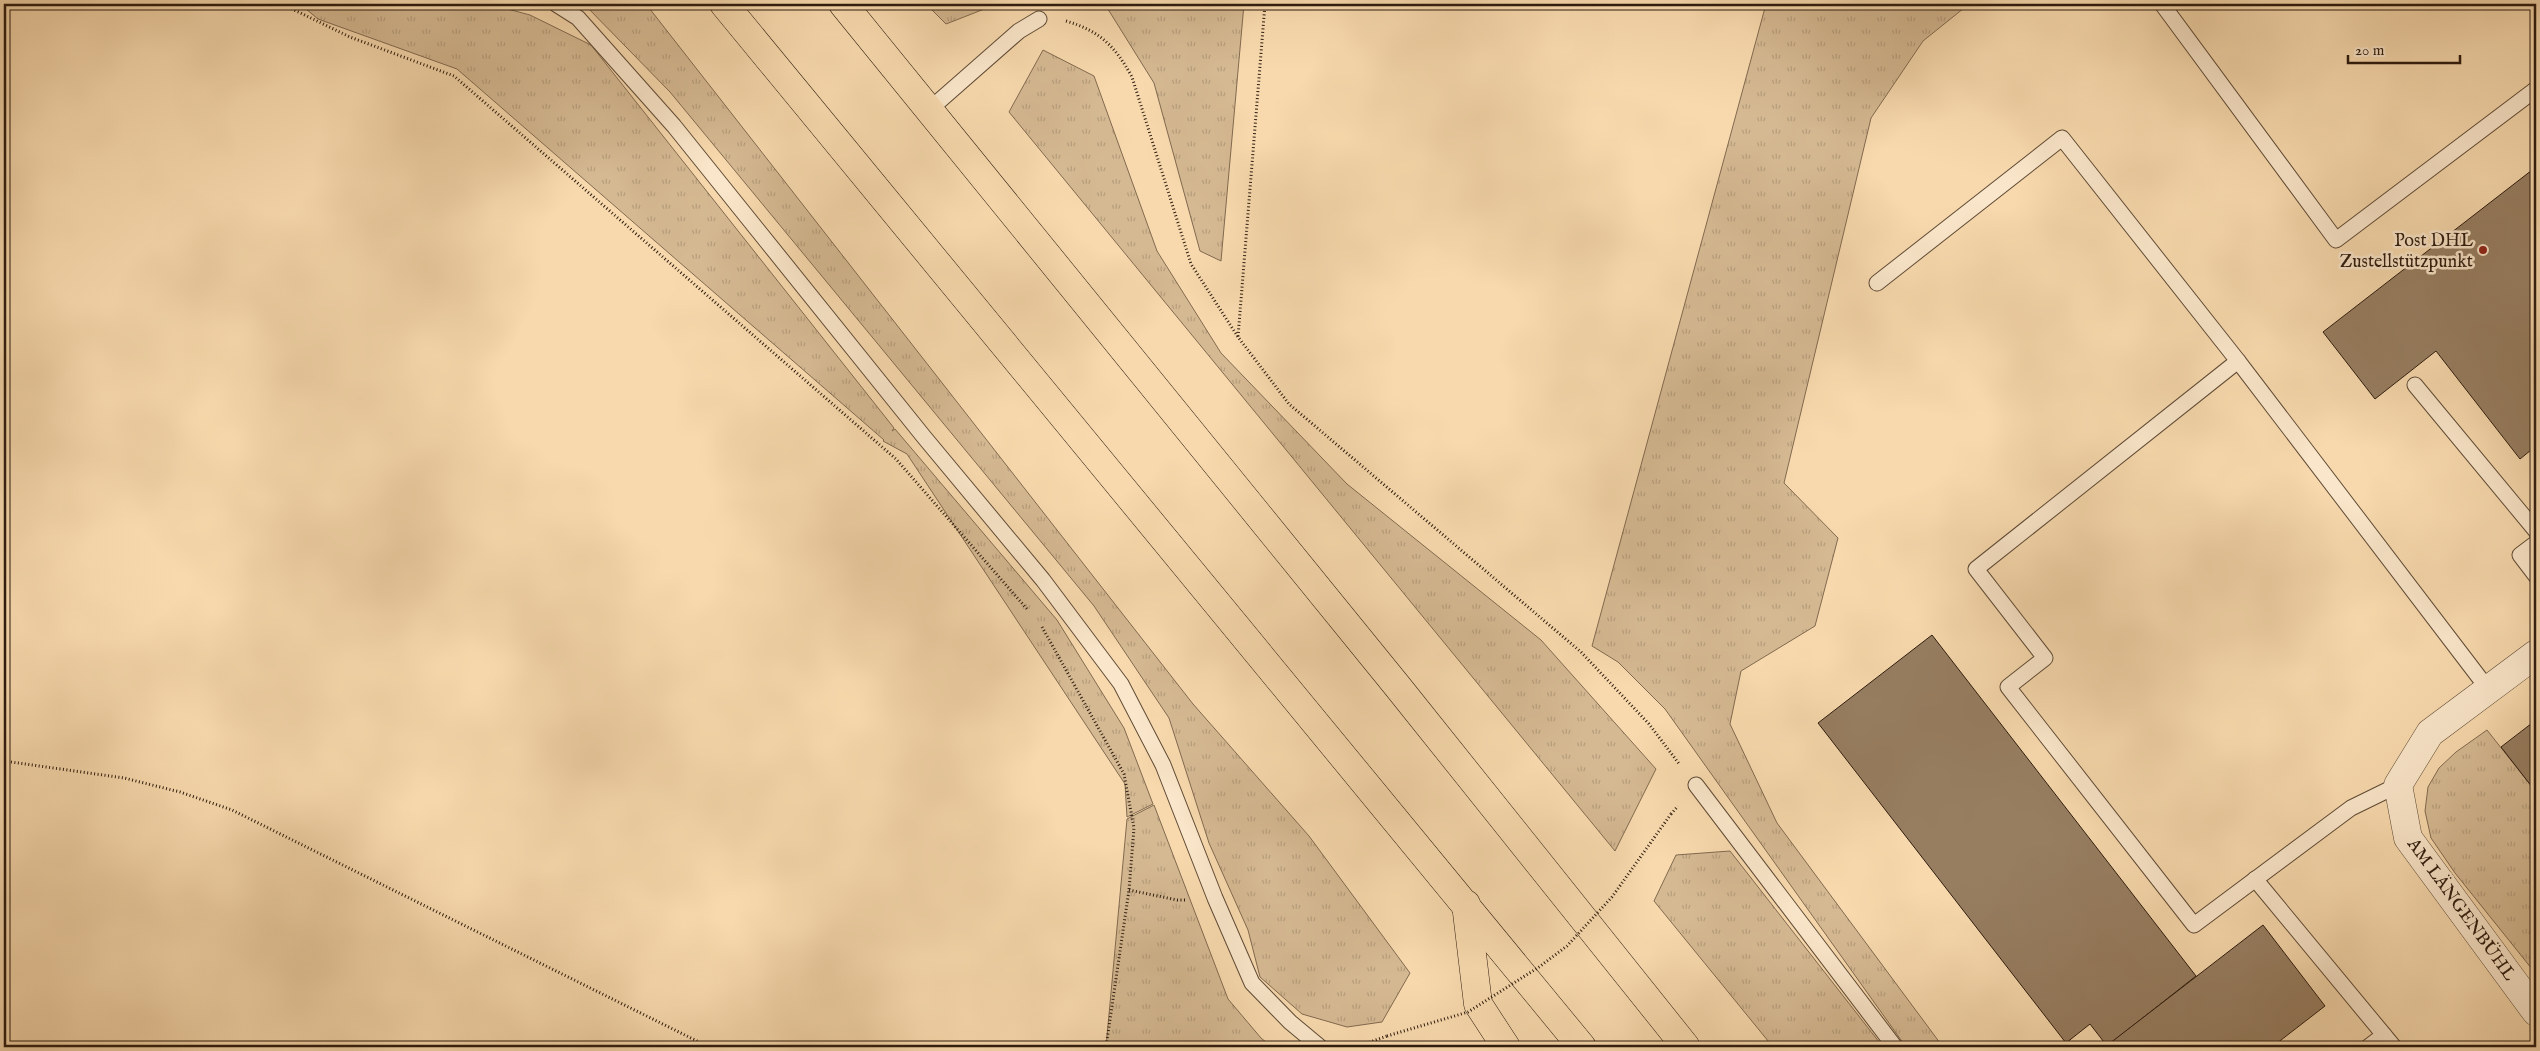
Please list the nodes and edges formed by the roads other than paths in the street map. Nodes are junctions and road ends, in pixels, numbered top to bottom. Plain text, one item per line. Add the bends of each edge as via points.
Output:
1 (556, 4) edge
2 (724, 4) edge
3 (843, 4) edge
4 (2162, 4) edge
5 (1039, 19) road end
6 (2536, 90) edge
7 (929, 110) junction
8 (1877, 283) dead end
9 (2238, 361) junction
10 (2415, 385) dead end
11 (2536, 531) edge
12 (2536, 543) edge
13 (2536, 576) edge
14 (2536, 654) edge
15 (2488, 689) junction
16 (1696, 785) road end
17 (2398, 785) junction
18 (2256, 879) junction
19 (1466, 904) junction
20 (2536, 1012) edge
21 (2384, 1035) junction
22 (1320, 1047) edge
23 (1506, 1047) edge
24 (1582, 1047) edge
25 (1686, 1047) edge
26 (1894, 1047) edge
27 (2368, 1047) edge
28 (2394, 1047) edge

1 - 22 lane via 578,18 674,126 924,437 1044,580 1121,684 1162,765 1252,983
2 - 19 highway
3 - 7 highway
4 - 6 lane via 2336,240
5 - 7 lane via 1019,31
7 - 25 highway
8 - 9 lane via 2062,138
9 - 15 lane
9 - 18 lane via 1976,569 2045,658 2008,686 2194,925
10 - 11 lane
12 - 13 lane via 2520,555
14 - 15 street
15 - 17 street via 2430,733
16 - 26 lane
17 - 18 lane via 2351,808
17 - 20 street, AM LÄNGENBÜHL via 2408,838
18 - 21 lane
19 - 23 highway via 1478,1004
19 - 24 highway
21 - 27 lane
21 - 28 lane

